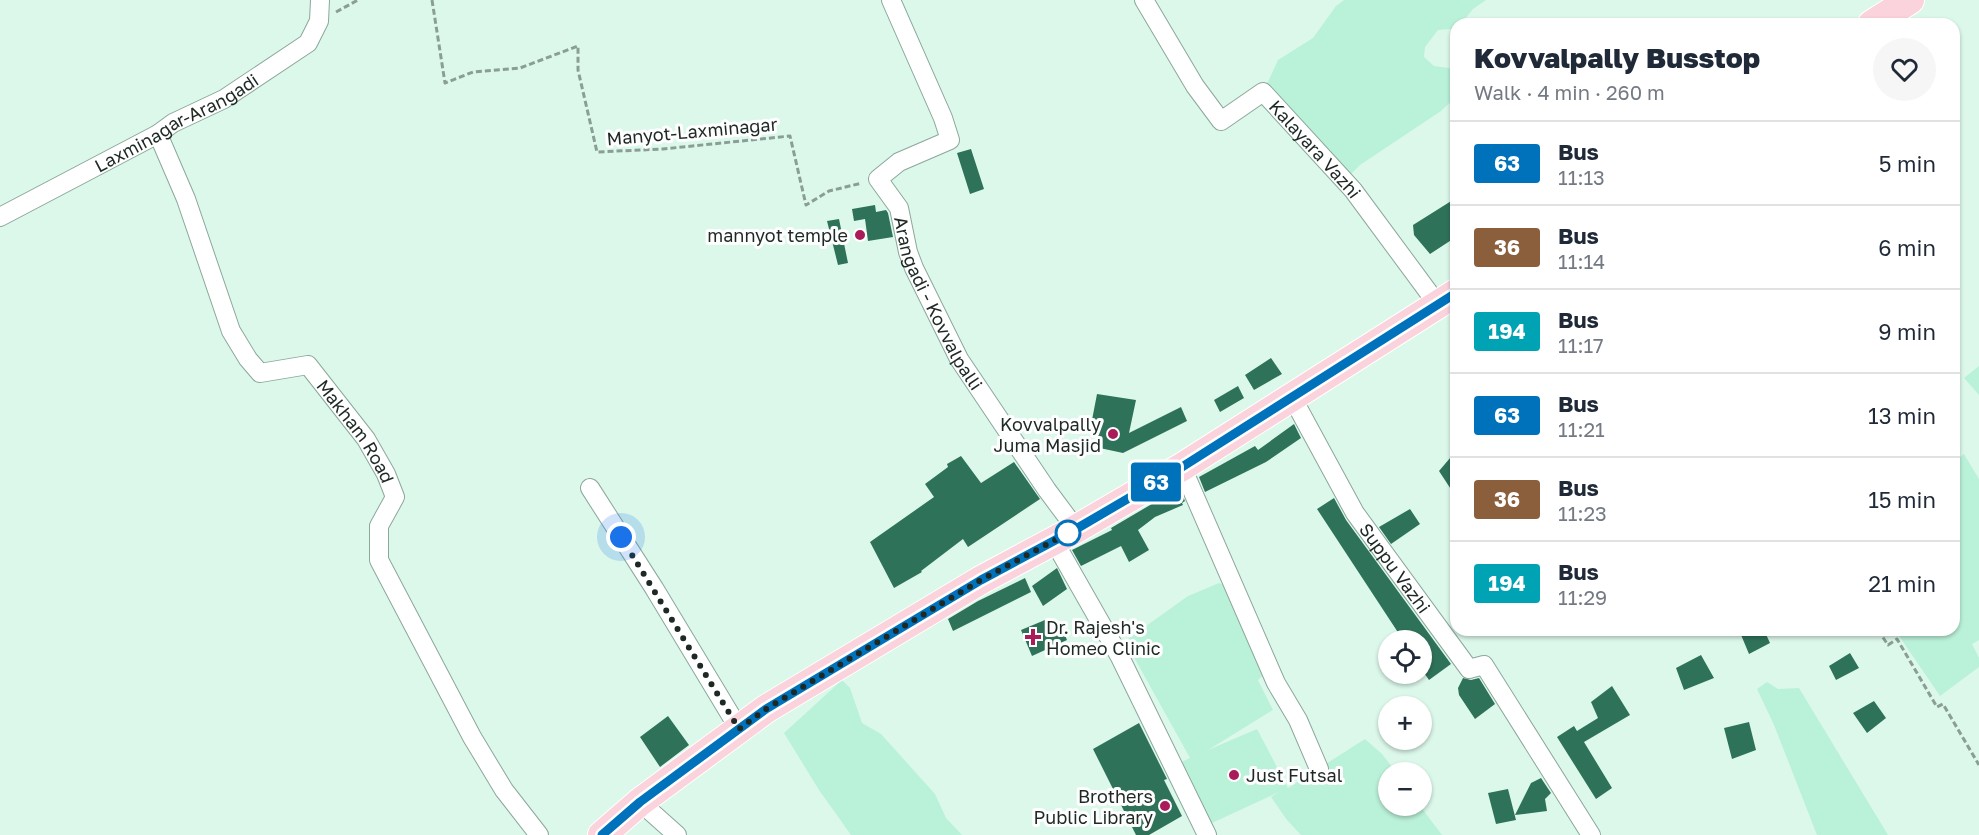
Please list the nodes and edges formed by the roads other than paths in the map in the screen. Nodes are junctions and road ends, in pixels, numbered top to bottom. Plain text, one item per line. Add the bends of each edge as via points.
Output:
1 (320, 0) edge
2 (891, 0) edge
3 (1144, 0) edge
4 (1910, 0) edge
5 (1882, 18) edge
6 (158, 134) junction
7 (0, 217) edge
8 (1447, 299) edge
9 (1292, 397) junction
10 (1182, 467) junction
11 (590, 488) dead end
12 (1065, 535) junction
13 (739, 729) junction
14 (1319, 769) dead end
15 (640, 802) junction
16 (539, 835) edge
17 (602, 835) edge
18 (677, 835) edge
19 (1207, 835) edge
20 (1591, 835) edge

1 - 6 street, Laxminagar-Arangadi via 320,21 308,43 224,99
2 - 12 street, Arangadi - Kovvalpalli via 950,140 899,162 878,178 899,208 914,268 959,359 1047,490
3 - 8 street, Kalayara Vazhi via 1195,86 1221,121 1263,92
4 - 5 main road
6 - 7 street, Laxminagar-Arangadi
6 - 16 street, Makham Road via 186,199 231,331 248,359 260,373 308,365 366,439 386,474 395,497 379,526 379,560 472,737 504,790
8 - 9 main road
9 - 10 main road
9 - 20 street, Suppu Vazhi via 1355,513 1469,669 1484,665
10 - 12 main road
10 - 14 street via 1276,683 1298,720
11 - 13 street
12 - 13 main road via 981,580
12 - 19 street, Arangadi - Kovvalpalli
13 - 15 main road
15 - 17 main road
15 - 18 street

